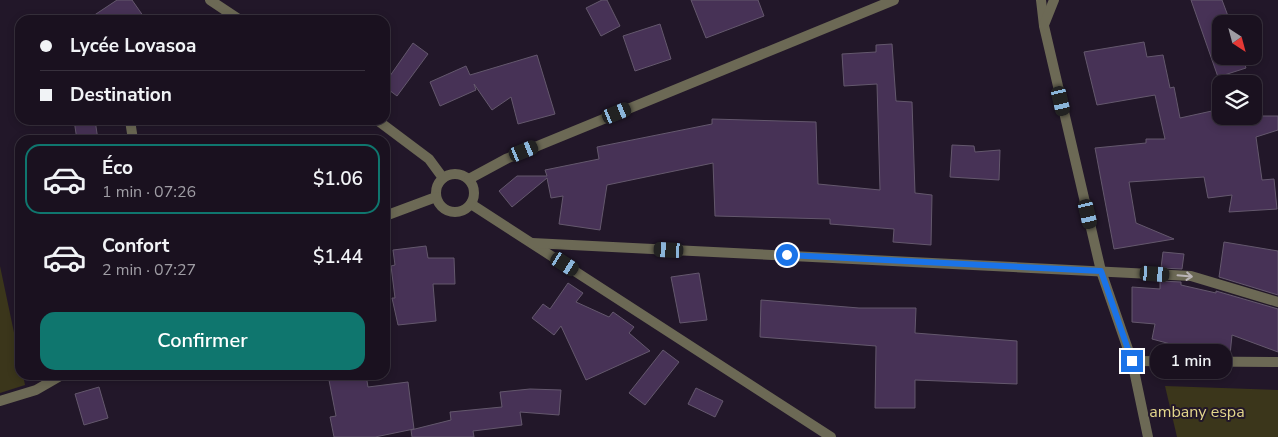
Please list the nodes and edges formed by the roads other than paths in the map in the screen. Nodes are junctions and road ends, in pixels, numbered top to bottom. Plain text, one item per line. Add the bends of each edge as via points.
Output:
1 (210, 0) edge
2 (894, 0) edge
3 (1041, 0) edge
4 (1054, 0) edge
5 (232, 15) edge
6 (1044, 26) junction
7 (384, 125) edge
8 (443, 178) junction
9 (469, 179) junction
10 (436, 197) junction
11 (471, 204) junction
12 (390, 214) edge
13 (532, 243) junction
14 (1101, 271) junction
15 (1278, 302) edge
16 (1132, 361) junction
17 (1278, 362) edge
18 (53, 380) edge
19 (0, 401) edge
20 (831, 437) edge
21 (1148, 437) edge

1 - 5 street
2 - 9 street via 506,159
3 - 6 street
4 - 6 street
6 - 14 street
7 - 8 street via 430,159
8 - 9 street via 461,174
8 - 10 street via 437,187
9 - 11 street via 474,187
10 - 11 street via 447,211 465,210
10 - 12 street
11 - 13 street
13 - 14 street
13 - 20 street
14 -> 15 street via 1191,276
14 - 16 street
16 - 17 street
16 - 21 street
18 - 19 street via 36,390

